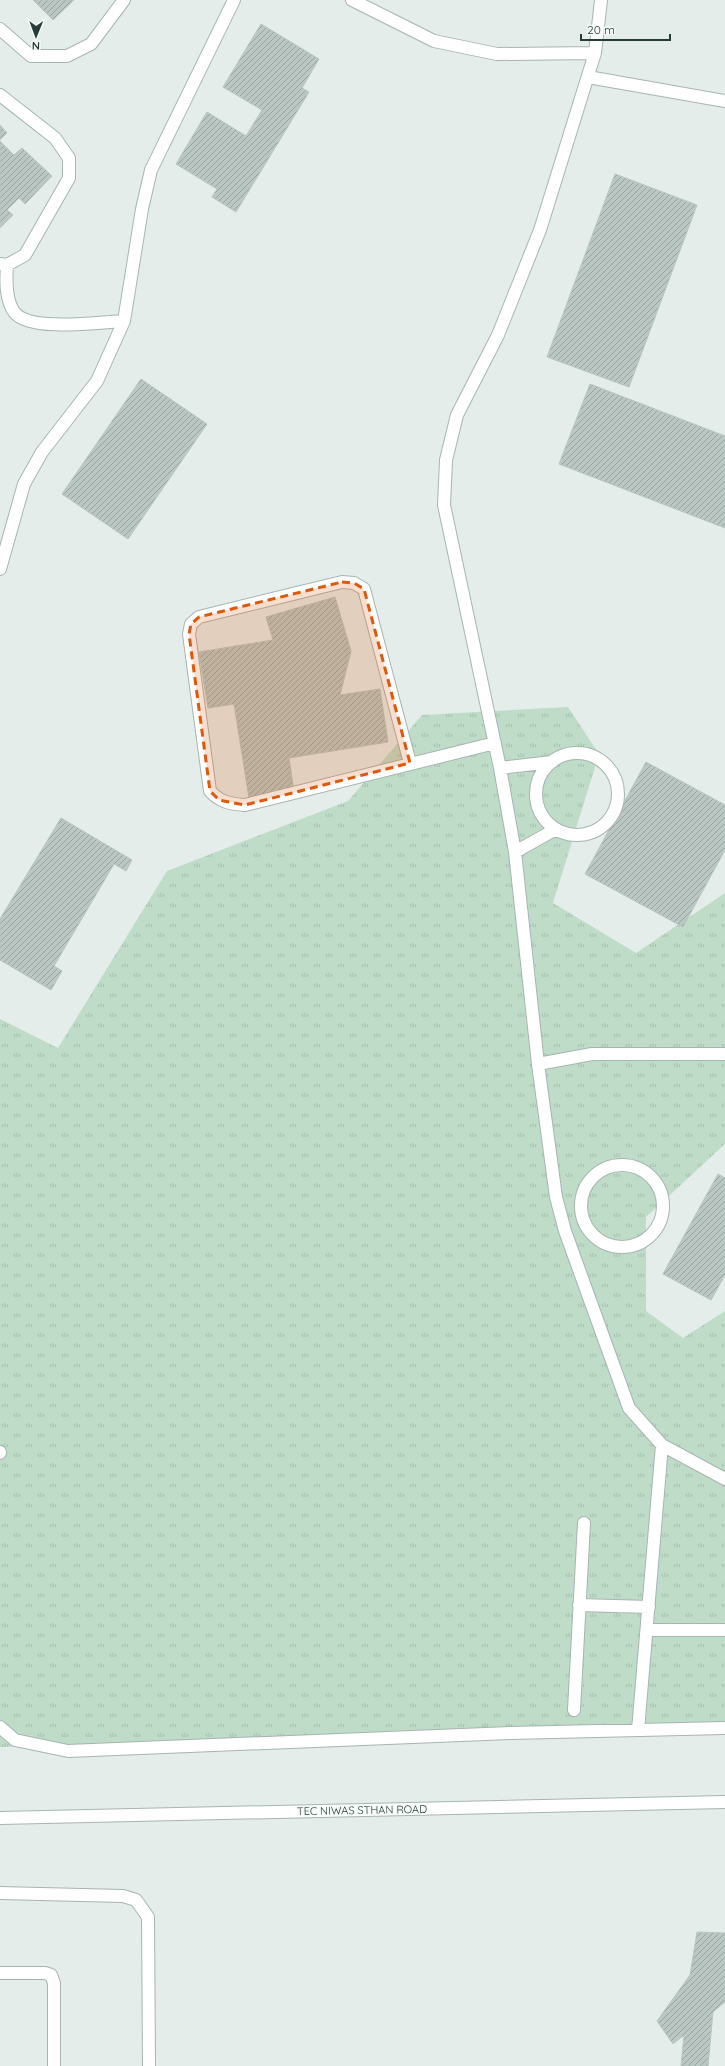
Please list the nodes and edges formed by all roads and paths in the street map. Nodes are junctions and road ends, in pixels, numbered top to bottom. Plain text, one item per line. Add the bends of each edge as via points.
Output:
1 (124, 0) edge
2 (234, 0) edge
3 (352, 0) edge
4 (601, 0) edge
5 (0, 29) edge
6 (595, 53) junction
7 (588, 77) junction
8 (0, 96) edge
9 (725, 101) edge
10 (3, 264) edge
11 (124, 321) junction
12 (0, 569) edge
13 (495, 743) junction
14 (552, 762) junction
15 (410, 763) junction
16 (500, 768) junction
17 (556, 829) junction
18 (514, 852) junction
19 (725, 1054) edge
20 (538, 1064) junction
21 (585, 1222) junction
22 (565, 1231) junction
23 (662, 1445) junction
24 (725, 1479) edge
25 (584, 1523) dead end
26 (580, 1605) junction
27 (649, 1607) junction
28 (647, 1630) junction
29 (725, 1630) edge
30 (574, 1710) dead end
31 (0, 1727) edge
32 (725, 1728) edge
33 (638, 1730) junction
34 (725, 1802) edge
35 (0, 1818) edge
36 (0, 1893) edge
37 (0, 1973) edge
38 (54, 2066) edge
39 (149, 2066) edge

1 - 5 street via 91,44 67,56 31,56
2 - 11 street via 150,170
3 - 6 street via 434,41 497,54
4 - 6 street
6 - 7 street
7 - 9 street
7 - 13 street via 540,230 498,335 457,414 446,460 444,505
8 - 10 street via 55,138 69,158 70,178 25,255
10 - 11 street via 5,289 15,313 26,319 49,325
11 - 12 street via 96,380 42,452 24,484
13 - 15 street
13 - 16 street
14 - 16 street
14 - 17 street via 543,772 537,786 536,798 539,810 546,821
14 - 17 street via 565,755 593,757 605,764 614,775 618,789 618,803 604,826 580,835
15 - 15 street via 245,805 219,800 210,791 188,634 191,624 199,617 342,582 354,583 364,589
16 - 18 street
17 - 18 street
18 - 20 street
19 - 20 street via 592,1054
20 - 22 street via 556,1197
21 - 21 street via 582,1197 588,1184 597,1174 610,1167 624,1165 638,1168 650,1176 659,1187 663,1201 662,1215 657,1228 638,1244 626,1247 613,1246 601,1241
21 - 22 street
22 - 23 street via 630,1408
23 - 24 street
23 - 27 street
25 - 26 street
26 - 27 street
26 - 30 street
27 - 28 street
28 - 29 street
28 - 33 street
31 - 33 street via 15,1740 68,1751
32 - 33 street
34 - 35 street, TEC NIWAS STHAN ROAD
36 - 39 street via 123,1896 136,1900 148,1917
37 - 38 street via 45,1972 51,1975 54,1983

